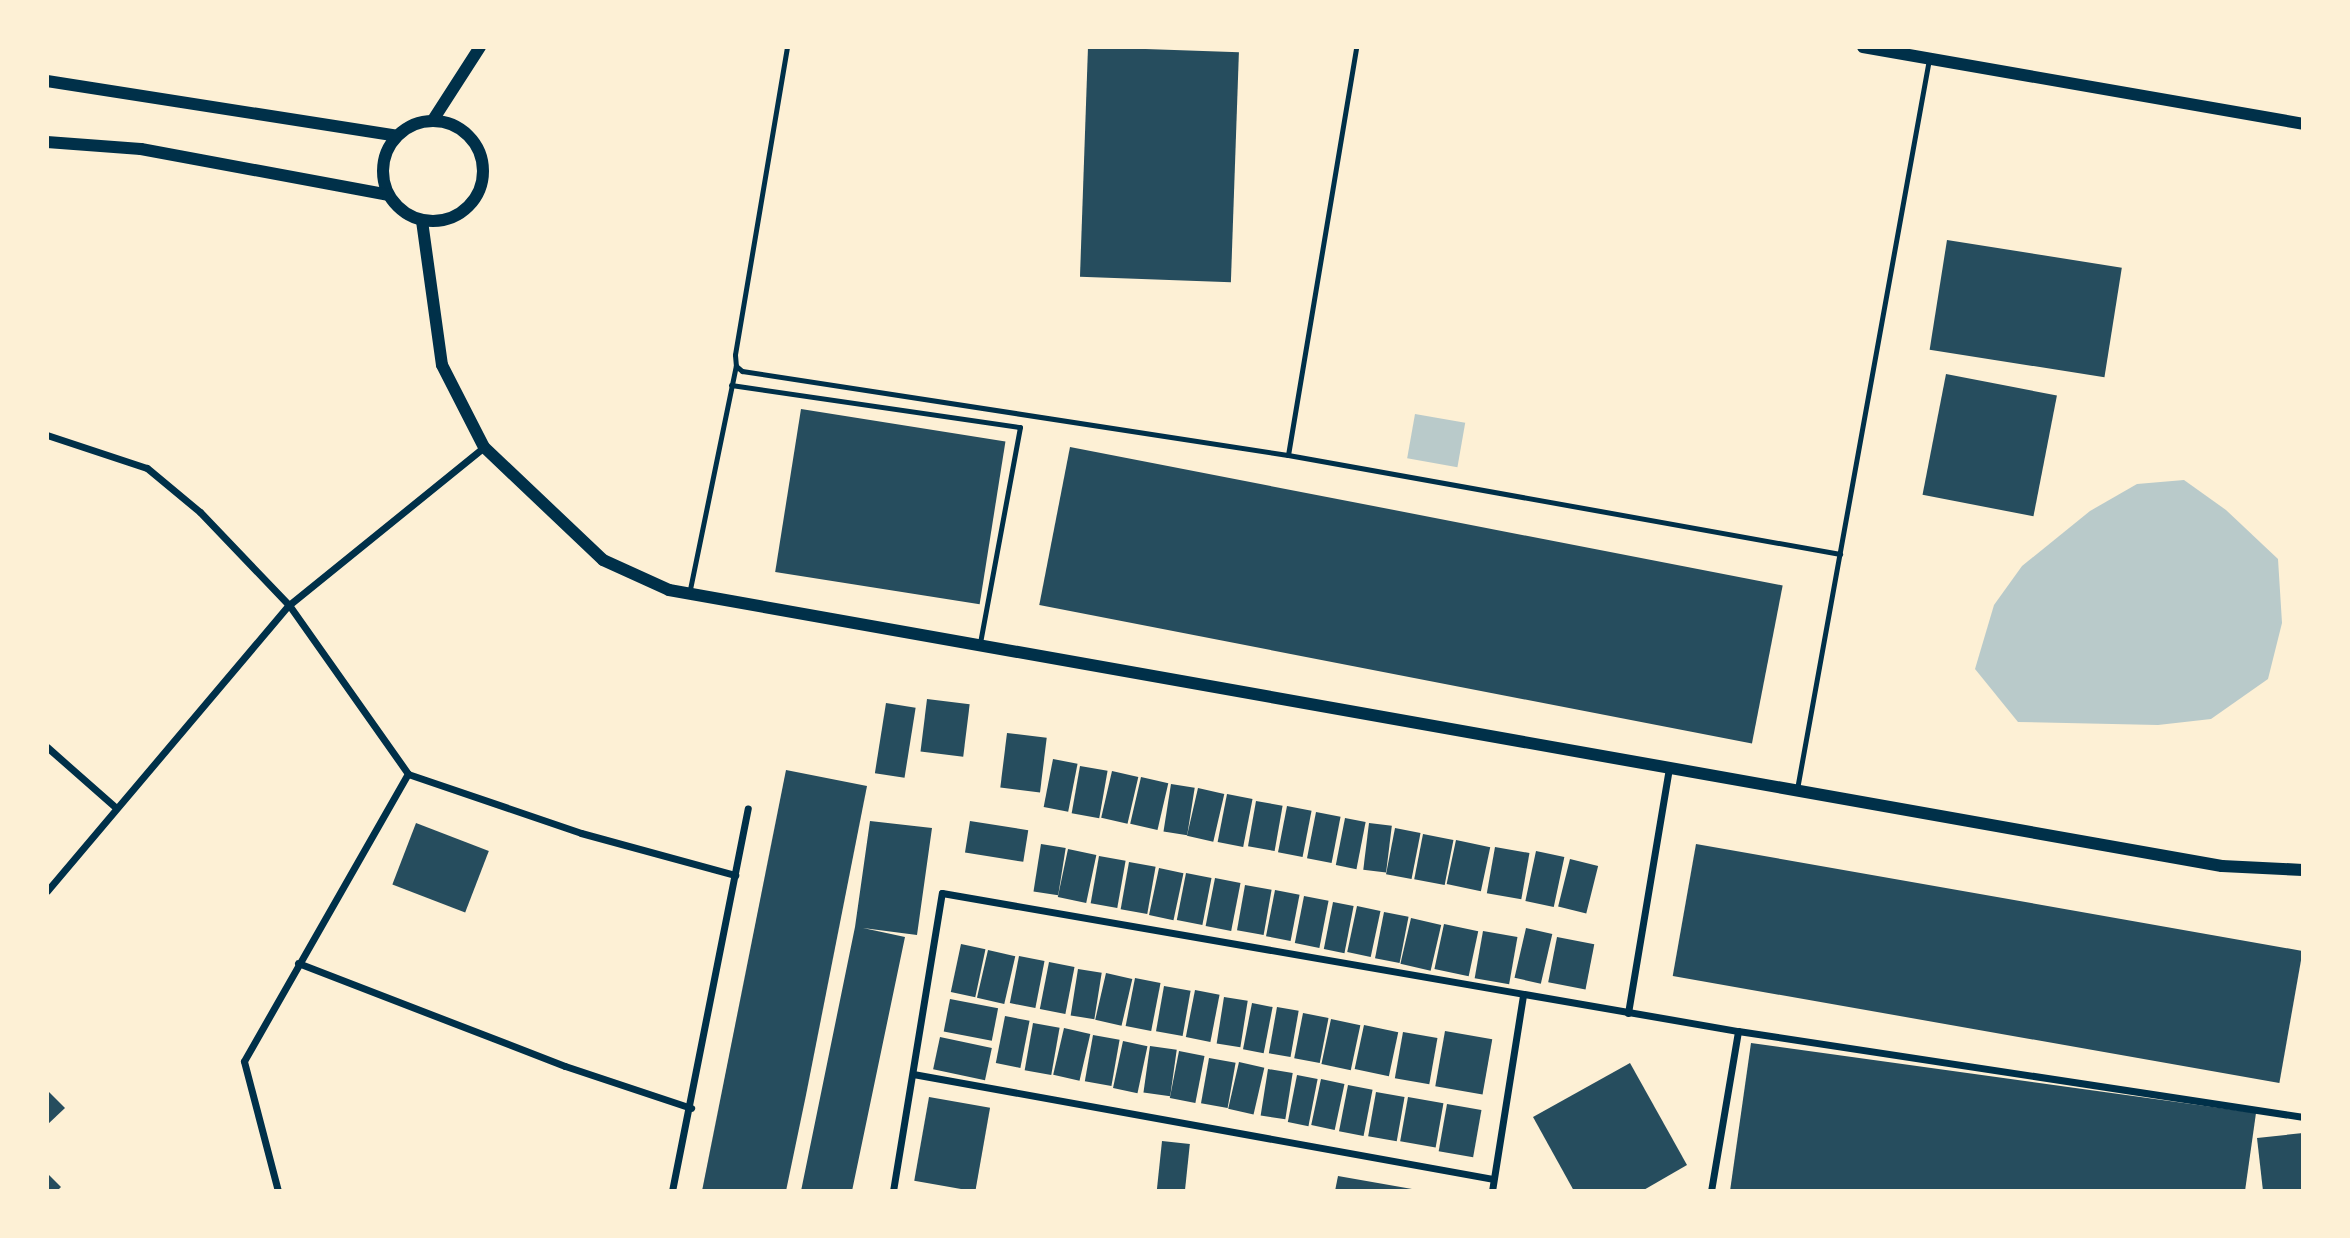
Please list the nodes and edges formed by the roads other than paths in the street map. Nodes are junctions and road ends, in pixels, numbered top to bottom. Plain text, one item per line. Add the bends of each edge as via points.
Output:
1 (480, 47) edge
2 (787, 47) edge
3 (1356, 47) edge
4 (1863, 47) edge
5 (1929, 59) junction
6 (47, 81) edge
7 (433, 120) junction
8 (2303, 124) edge
9 (397, 135) junction
10 (47, 142) edge
11 (388, 195) junction
12 (422, 221) junction
13 (736, 366) junction
14 (731, 385) junction
15 (47, 435) edge
16 (484, 447) junction
17 (1288, 455) junction
18 (1840, 554) junction
19 (689, 594) junction
20 (289, 605) junction
21 (979, 646) junction
22 (47, 747) edge
23 (1669, 768) junction
24 (408, 774) junction
25 (1796, 791) junction
26 (115, 807) junction
27 (747, 808) dead end
28 (2303, 870) edge
29 (735, 874) junction
30 (47, 891) edge
31 (298, 963) junction
32 (1523, 995) junction
33 (1628, 1013) junction
34 (1738, 1031) junction
35 (913, 1074) junction
36 (691, 1108) junction
37 (2303, 1117) edge
38 (1493, 1180) junction
39 (278, 1191) edge
40 (672, 1191) edge
41 (893, 1191) edge
42 (1492, 1191) edge
43 (1711, 1191) edge

1 - 7 street
2 - 13 lane
3 - 17 lane
4 - 5 street
5 - 8 street
5 - 18 lane
6 - 9 street
7 - 9 street via 413,124
7 - 12 street via 453,123 469,135 484,163 483,182 462,213
9 - 11 street via 382,172
10 - 11 street via 141,149
11 - 12 street via 403,212
12 - 16 street via 442,365
13 - 14 lane
13 - 17 lane via 742,371
14 - 19 lane
14 - 21 lane via 1020,428
15 - 20 street via 147,468 200,512
16 - 19 street via 603,560 669,590
16 - 20 street
17 - 18 lane
18 - 25 lane
19 - 21 street
20 - 24 street
20 - 26 street
21 - 23 street
22 - 26 street
23 - 25 street
23 - 33 street
24 - 29 street via 581,834
24 - 31 street
25 - 28 street via 2222,866
26 - 30 street
27 - 29 street
29 - 36 street
31 - 36 street via 565,1066
31 - 39 street via 244,1061
32 - 33 street
32 - 35 street via 942,893
32 - 38 street
33 - 34 street
34 - 37 street
34 - 43 street
35 - 38 street
35 - 41 street
36 - 40 street
38 - 42 street

